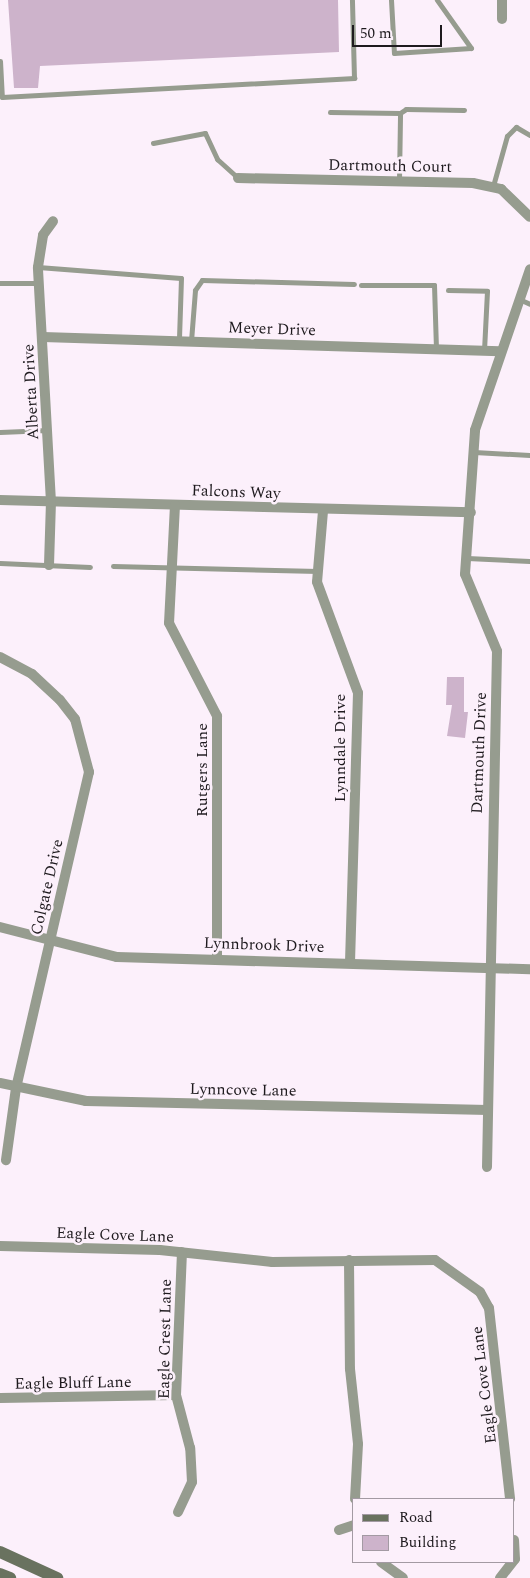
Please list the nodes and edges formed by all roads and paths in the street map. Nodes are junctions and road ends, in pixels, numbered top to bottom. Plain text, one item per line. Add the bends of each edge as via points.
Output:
1 (352, 0) edge
2 (391, 0) edge
3 (437, 0) edge
4 (502, 0) edge
5 (502, 19) dead end
6 (0, 61) edge
7 (464, 110) dead end
8 (330, 112) dead end
9 (400, 113) junction
10 (530, 135) edge
11 (153, 144) dead end
12 (238, 178) joint
13 (399, 180) junction
14 (493, 186) junction
15 (530, 217) edge
16 (53, 221) dead end
17 (38, 267) junction
18 (530, 269) edge
19 (0, 282) edge
20 (38, 283) junction
21 (354, 284) dead end
22 (361, 286) dead end
23 (448, 290) dead end
24 (519, 299) junction
25 (530, 304) edge
26 (43, 337) junction
27 (180, 339) junction
28 (190, 341) junction
29 (436, 349) junction
30 (484, 350) junction
31 (500, 351) junction
32 (48, 430) junction
33 (0, 432) edge
34 (474, 452) junction
35 (530, 455) edge
36 (0, 500) edge
37 (51, 502) junction
38 (175, 505) junction
39 (323, 511) junction
40 (471, 512) junction
41 (467, 558) junction
42 (530, 561) edge
43 (0, 563) edge
44 (49, 565) junction
45 (113, 566) dead end
46 (172, 566) junction
47 (90, 567) dead end
48 (318, 571) junction
49 (0, 657) edge
50 (0, 927) edge
51 (50, 943) junction
52 (216, 957) junction
53 (350, 963) junction
54 (488, 969) junction
55 (530, 969) edge
56 (0, 1083) edge
57 (16, 1088) junction
58 (488, 1110) junction
59 (6, 1160) dead end
60 (487, 1167) dead end
61 (0, 1246) edge
62 (182, 1252) junction
63 (349, 1260) junction
64 (176, 1395) junction
65 (0, 1398) edge
66 (355, 1498) edge
67 (510, 1498) edge
68 (178, 1512) dead end
69 (352, 1526) edge
70 (339, 1530) dead end
71 (0, 1552) edge
72 (382, 1563) edge
73 (512, 1563) edge
74 (0, 1574) edge
75 (10, 1578) edge
76 (58, 1578) edge
77 (403, 1578) edge
78 (500, 1578) edge

1 - 6 lane via 354,78 2,97
2 - 3 lane via 394,53 471,48
4 - 5 street
7 - 9 lane via 406,109
8 - 9 lane
9 - 13 lane
10 - 14 lane via 516,127 507,136
11 - 12 lane via 205,133 217,159
12 - 13 street, Dartmouth Court
13 - 14 street, Dartmouth Court
14 - 15 street
16 - 17 street, Alberta Drive via 43,235
17 - 20 street, Alberta Drive
17 - 27 lane via 180,278
18 - 24 street
19 - 20 lane
20 - 26 street, Alberta Drive
21 - 28 lane via 202,280 195,290
22 - 29 lane via 434,285
23 - 30 lane via 487,291
24 - 25 lane
24 - 31 street
26 - 27 street, Meyer Drive
26 - 32 street, Alberta Drive
27 - 28 street, Meyer Drive
28 - 29 street, Meyer Drive
29 - 30 street, Meyer Drive
30 - 31 street, Meyer Drive
31 - 34 street, Dartmouth Drive via 475,430
32 - 33 lane
32 - 37 street, Alberta Drive
34 - 35 lane
34 - 40 street, Dartmouth Drive
36 - 37 street, Falcons Way
37 - 38 street, Falcons Way
37 - 44 street, Alberta Drive
38 - 39 street, Falcons Way
38 - 46 street, Rutgers Lane
39 - 40 street, Falcons Way
39 - 48 street, Lynndale Drive
40 - 41 street, Dartmouth Drive
41 - 42 lane
41 - 54 street, Dartmouth Drive via 465,574 497,651
43 - 44 lane
44 - 47 lane
45 - 46 lane
46 - 48 lane
46 - 52 street, Rutgers Lane via 169,623 217,716
48 - 53 street, Lynndale Drive via 316,582 358,693
49 - 51 street, Colgate Drive via 32,674 75,719 89,772
50 - 51 street, Lynnbrook Drive
51 - 52 street, Lynnbrook Drive via 117,957
51 - 57 street, Colgate Drive
52 - 53 street, Lynnbrook Drive
53 - 54 street, Lynnbrook Drive
54 - 55 street, Lynnbrook Drive
54 - 58 street, Dartmouth Drive
56 - 57 street, Lynncove Lane
57 - 58 street, Lynncove Lane via 86,1101
57 - 59 street, Colgate Drive
58 - 60 street, Dartmouth Drive
61 - 62 street, Eagle Cove Lane
62 - 63 street, Eagle Cove Lane via 272,1262
62 - 64 street, Eagle Crest Lane
63 - 66 street via 350,1369 358,1444
63 - 67 street, Eagle Cove Lane via 435,1260 480,1292 489,1308 498,1360
64 - 65 street, Eagle Bluff Lane
64 - 68 street, Eagle Crest Lane via 190,1448 192,1482
69 - 70 street
71 - 76 main road
72 - 77 street
73 - 78 street
74 - 75 main road

